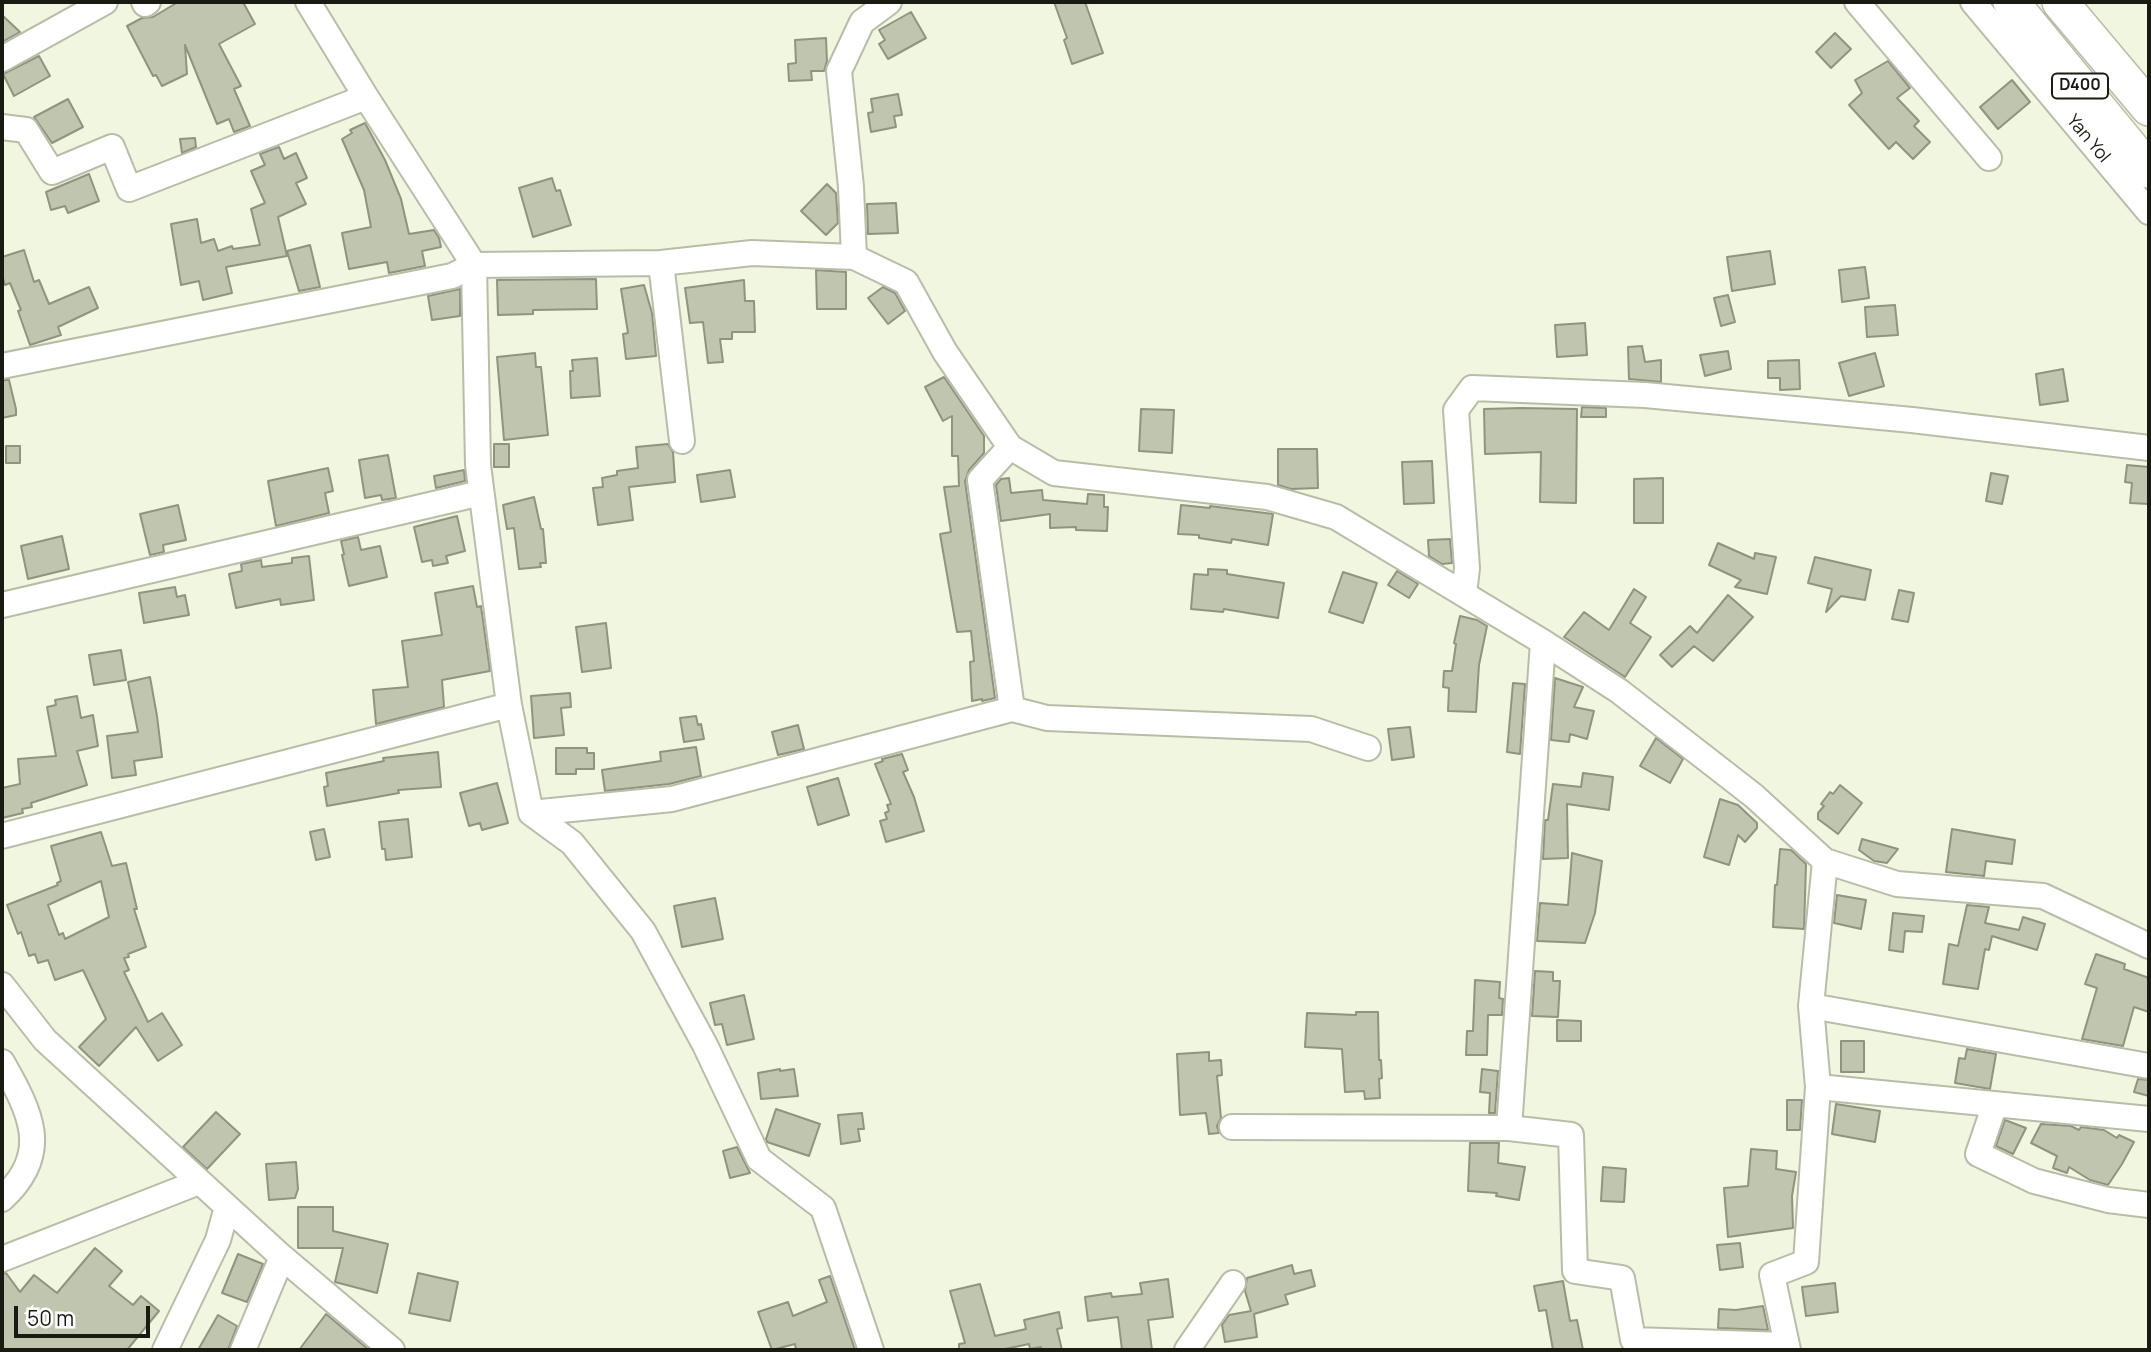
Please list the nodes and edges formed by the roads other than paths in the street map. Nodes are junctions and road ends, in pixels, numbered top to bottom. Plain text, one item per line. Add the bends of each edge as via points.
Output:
1 (105, 2) edge
2 (308, 2) edge
3 (1857, 2) edge
4 (1973, 2) edge
5 (2011, 2) edge
6 (2060, 2) edge
7 (885, 3) edge
8 (2, 59) edge
9 (366, 97) junction
10 (2149, 108) edge
11 (2, 127) edge
12 (1989, 158) dead end
13 (2149, 170) edge
14 (2149, 212) edge
15 (855, 257) junction
16 (660, 263) junction
17 (474, 265) junction
18 (2, 366) edge
19 (682, 441) dead end
20 (1010, 447) junction
21 (2149, 448) edge
22 (481, 493) junction
23 (1464, 594) junction
24 (2, 605) edge
25 (1543, 642) junction
26 (509, 705) junction
27 (1012, 709) junction
28 (1368, 748) dead end
29 (531, 813) junction
30 (2, 836) edge
31 (1825, 861) junction
32 (2149, 946) edge
33 (2, 985) edge
34 (1811, 1006) junction
35 (2, 1062) edge
36 (2149, 1066) edge
37 (1818, 1087) junction
38 (1995, 1104) junction
39 (2149, 1119) edge
40 (1232, 1127) dead end
41 (1509, 1128) junction
42 (199, 1182) junction
43 (2, 1199) edge
44 (2149, 1205) edge
45 (227, 1207) junction
46 (282, 1257) junction
47 (2, 1259) edge
48 (1233, 1283) dead end
49 (1788, 1348) edge
50 (165, 1350) edge
51 (243, 1350) edge
52 (392, 1350) edge
53 (871, 1350) edge
54 (1187, 1350) edge

1 - 8 street
2 - 9 street
3 - 12 street
4 - 14 street, Yan Yol
5 - 13 highway, D400
6 - 10 highway, D400
7 - 15 street via 862,22 839,71
9 - 11 street via 129,188 112,147 52,172 26,130
9 - 17 street
15 - 16 street via 752,253
15 - 20 street via 906,282 945,352
16 - 17 street
16 - 19 street
17 - 18 street via 452,276
17 - 22 street
20 - 23 street via 1054,473 1267,497 1336,517
20 - 27 street via 980,480
21 - 23 street via 1645,395 1472,388 1456,410 1467,568
22 - 24 street
22 - 26 street
23 - 25 street
25 - 31 street via 1629,698 1754,796
25 - 41 street
26 - 29 street
26 - 30 street
27 - 28 street via 1047,718 1311,729
27 - 29 street via 672,799
29 - 53 street via 572,844 643,931 705,1045 759,1159 823,1208
31 - 32 street via 1897,884 2043,896
31 - 34 street
33 - 42 street via 45,1040
34 - 36 street
34 - 37 street
35 - 43 street via 26,1104 31,1127 27,1168
37 - 38 street
37 - 49 street via 1806,1262 1772,1275
38 - 39 street
38 - 44 street via 1978,1154 2034,1181
40 - 41 street
41 - 49 street via 1571,1135 1575,1271 1622,1278 1633,1340
42 - 45 street
42 - 47 street
45 - 46 street
45 - 50 street via 218,1240
46 - 51 street
46 - 52 street
48 - 54 street

